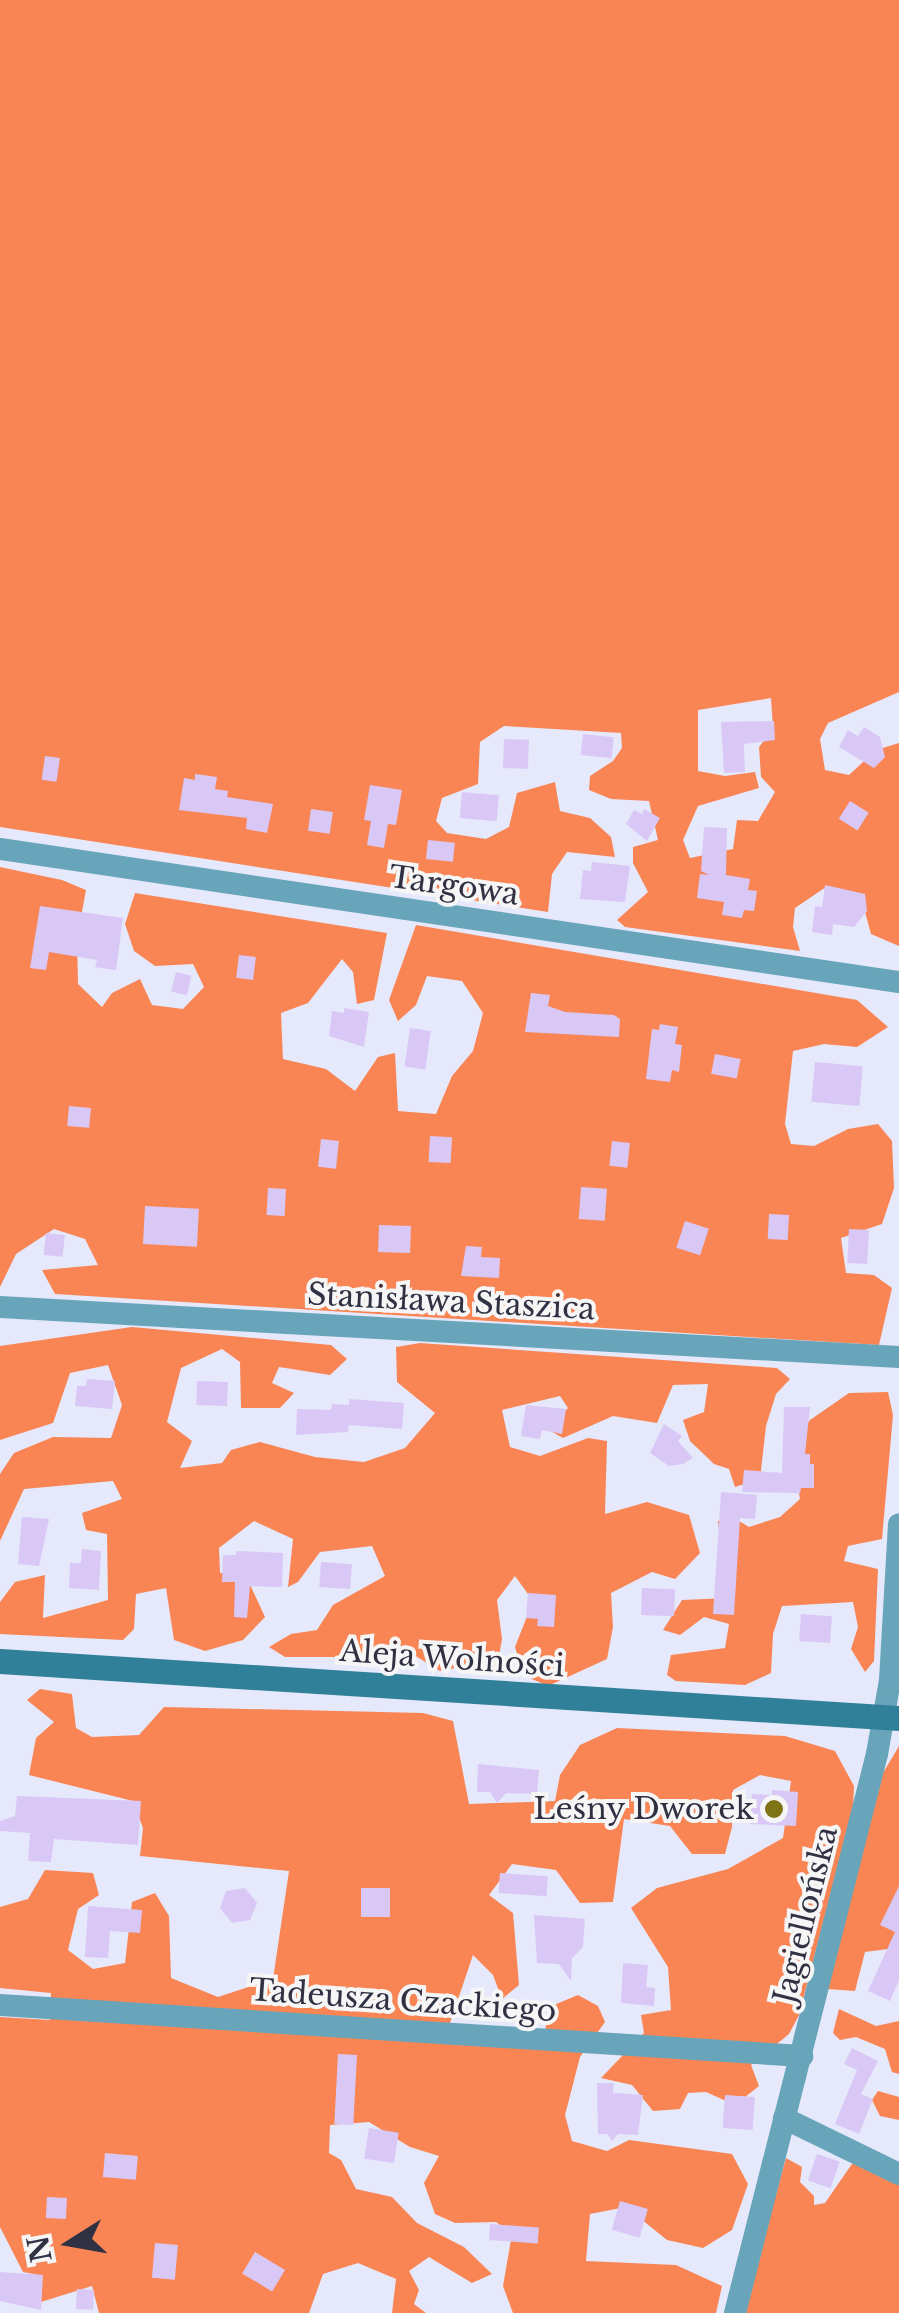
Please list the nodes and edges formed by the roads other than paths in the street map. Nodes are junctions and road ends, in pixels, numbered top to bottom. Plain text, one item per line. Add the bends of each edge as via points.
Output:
1 (0, 849) edge
2 (899, 982) edge
3 (0, 1307) edge
4 (899, 1357) edge
5 (899, 1524) edge
6 (0, 1661) edge
7 (891, 1720) edge
8 (0, 2005) edge
9 (802, 2056) junction
10 (784, 2118) junction
11 (899, 2174) edge
12 (742, 2310) edge

1 - 2 street, Targowa
3 - 4 street, Stanisława Staszica
5 - 7 street, Jagiellońska
6 - 7 street, Aleja Wolności
7 - 9 street, Jagiellońska
8 - 9 street, Tadeusza Czackiego
9 - 10 street, Jagiellońska
10 - 11 street
10 - 12 street, Jagiellońska

